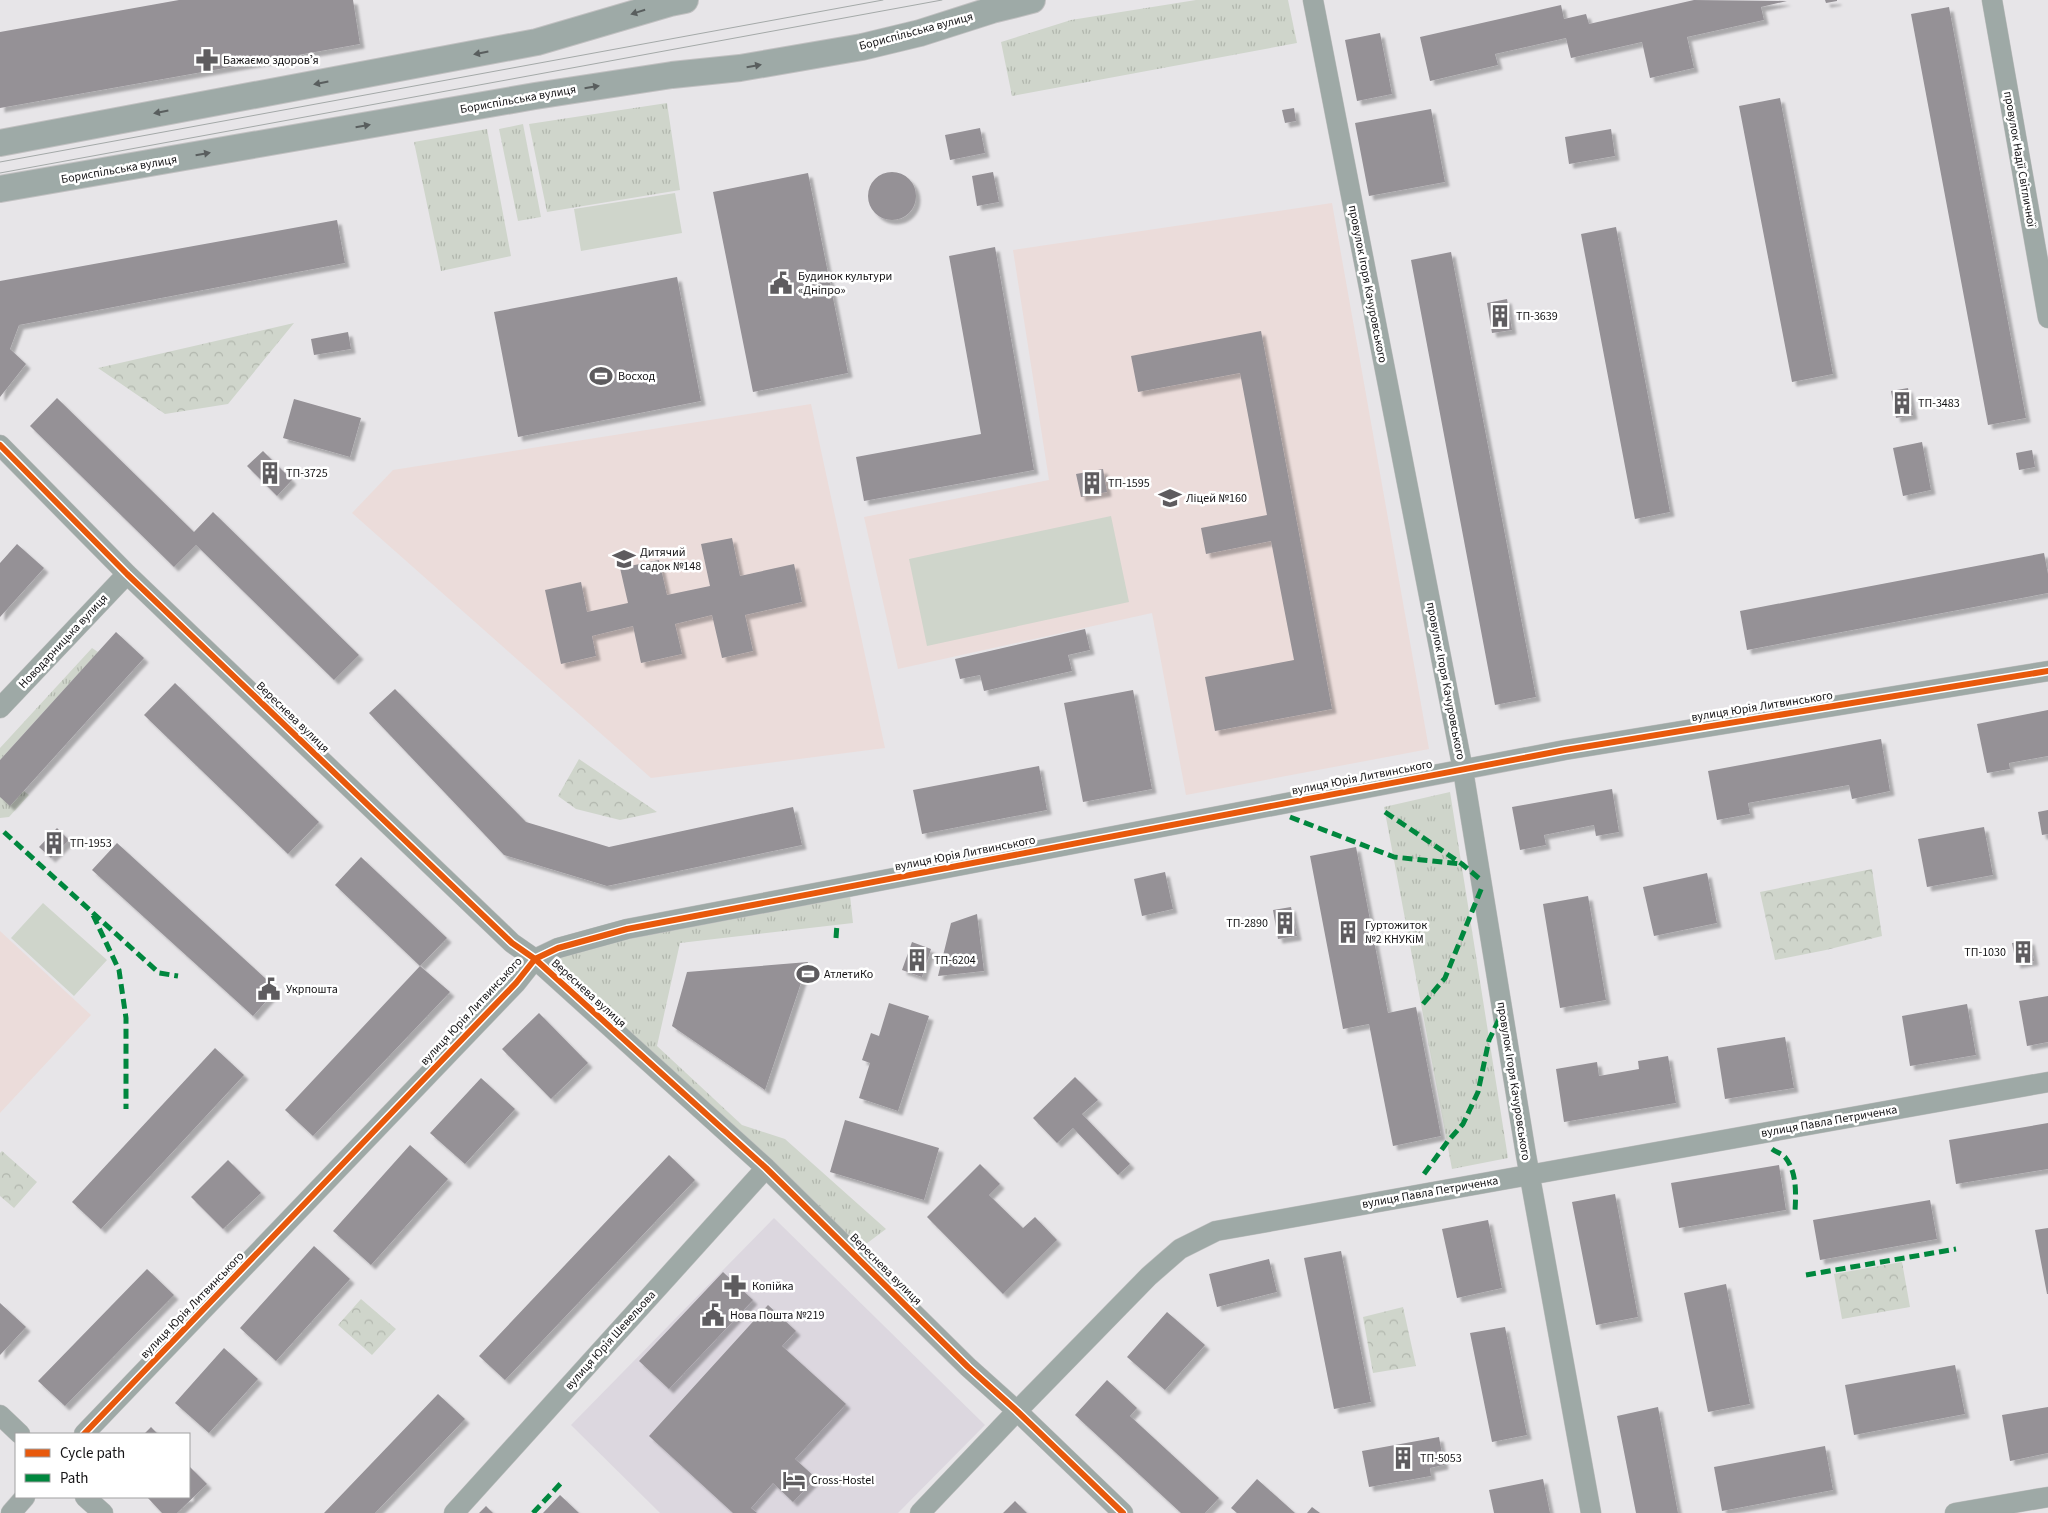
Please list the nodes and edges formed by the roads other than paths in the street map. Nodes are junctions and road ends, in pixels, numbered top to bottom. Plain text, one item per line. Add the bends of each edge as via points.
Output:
1 (685, 0) edge
2 (1032, 0) edge
3 (1313, 0) edge
4 (1992, 0) edge
5 (0, 143) edge
6 (0, 189) edge
7 (2048, 318) edge
8 (0, 445) edge
9 (127, 574) junction
10 (2048, 671) edge
11 (0, 708) edge
12 (1463, 770) junction
13 (535, 959) junction
14 (2048, 1082) edge
15 (766, 1168) junction
16 (1530, 1174) junction
17 (1017, 1411) junction
18 (0, 1415) edge
19 (19, 1433) edge
20 (85, 1433) edge
21 (2048, 1497) edge
22 (25, 1498) edge
23 (86, 1498) edge
24 (11, 1513) edge
25 (103, 1513) edge
26 (454, 1513) edge
27 (920, 1513) edge
28 (1123, 1513) edge
29 (1591, 1513) edge
30 (1955, 1513) edge

1 -> 5 main road via 537,42
6 -> 2 main road, Бориспільська вулиця via 535,96 672,74 740,68 862,47
3 - 12 street, провулок Ігоря Качуровського
4 - 7 street, провулок Надії Світличної
8 - 9 street, Вереснева вулиця
9 - 11 street, Новодарницька вулиця
9 - 13 street, Вереснева вулиця via 512,943
10 - 12 street, вулиця Юрія Литвинського via 1565,750
12 - 13 street, вулиця Юрія Литвинського via 627,928 558,948
12 - 16 street, провулок Ігоря Качуровського
13 - 15 street, Вереснева вулиця
13 - 20 street, вулиця Юрія Литвинського
14 - 16 street, вулиця Павла Петриченка
15 - 17 street, Вереснева вулиця
15 - 26 street, вулиця Юрія Шевельова
16 - 17 street, вулиця Павла Петриченка via 1216,1231 1180,1249 1149,1276
16 - 29 street, провулок Ігоря Качуровського
17 - 27 street, вулиця Павла Петриченка
17 - 28 street, Вереснева вулиця
18 - 19 street
21 - 30 street
22 - 24 street
23 - 25 street

